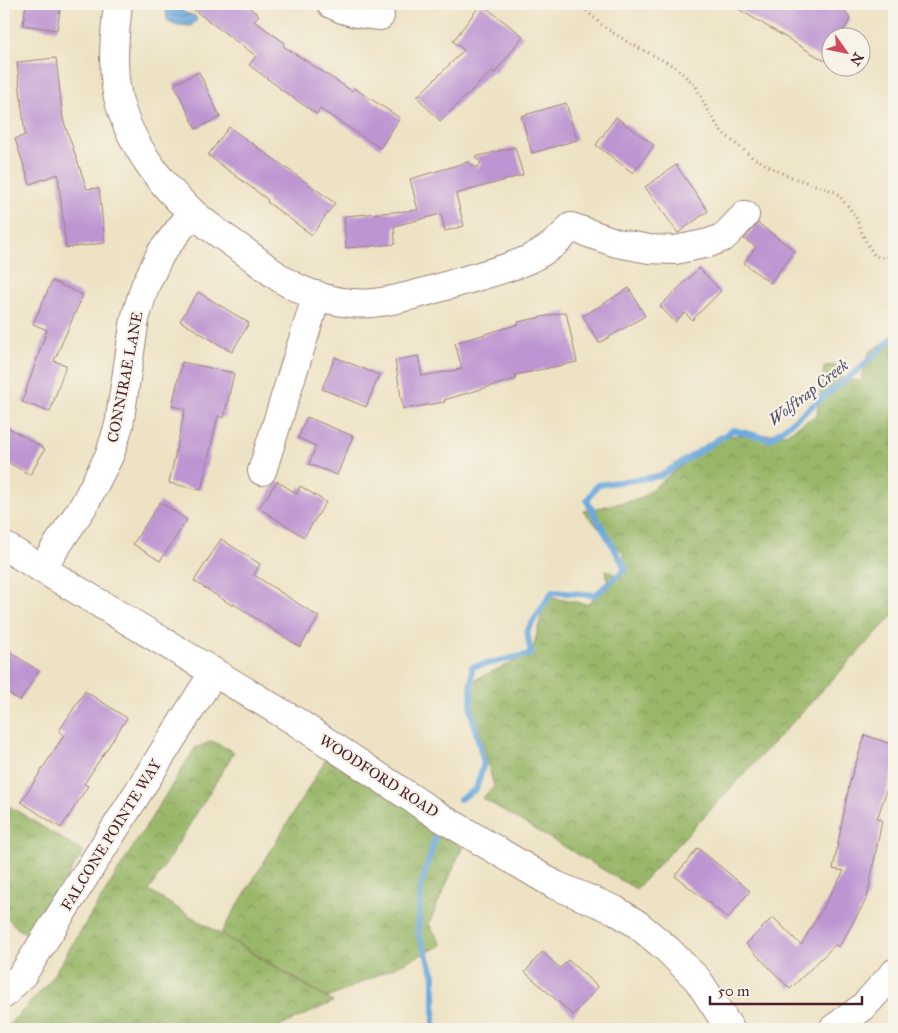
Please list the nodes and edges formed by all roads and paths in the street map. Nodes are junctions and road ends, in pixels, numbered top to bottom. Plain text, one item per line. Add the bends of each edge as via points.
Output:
1 (118, 4) edge
2 (331, 4) edge
3 (579, 4) edge
4 (380, 16) dead end
5 (192, 213) junction
6 (745, 215) dead end
7 (894, 255) edge
8 (317, 295) junction
9 (262, 471) dead end
10 (4, 546) edge
11 (42, 568) junction
12 (214, 672) junction
13 (894, 973) edge
14 (4, 994) edge
15 (730, 1029) edge
16 (833, 1029) edge

1 - 5 street via 114,49 116,88 127,123 143,157 165,186
2 - 4 street
3 - 7 path via 604,27 674,66 696,86 709,114 724,132 752,157 785,175 836,192 855,216 874,255 881,258
5 - 8 street via 279,278
5 - 11 street, CONNIRAE LANE via 161,253 145,286 135,320 119,425 110,454 84,505
6 - 8 street via 724,237 675,250 617,243 571,227 546,251 523,264 424,292 354,304
8 - 9 street
10 - 11 street, WOODFORD ROAD
11 - 12 street, WOODFORD ROAD
12 - 14 street, FALCONE POINTE WAY via 23,974
12 - 15 street, WOODFORD ROAD via 437,815 555,885 615,910 637,924 667,948 698,980
13 - 16 street via 863,1007

